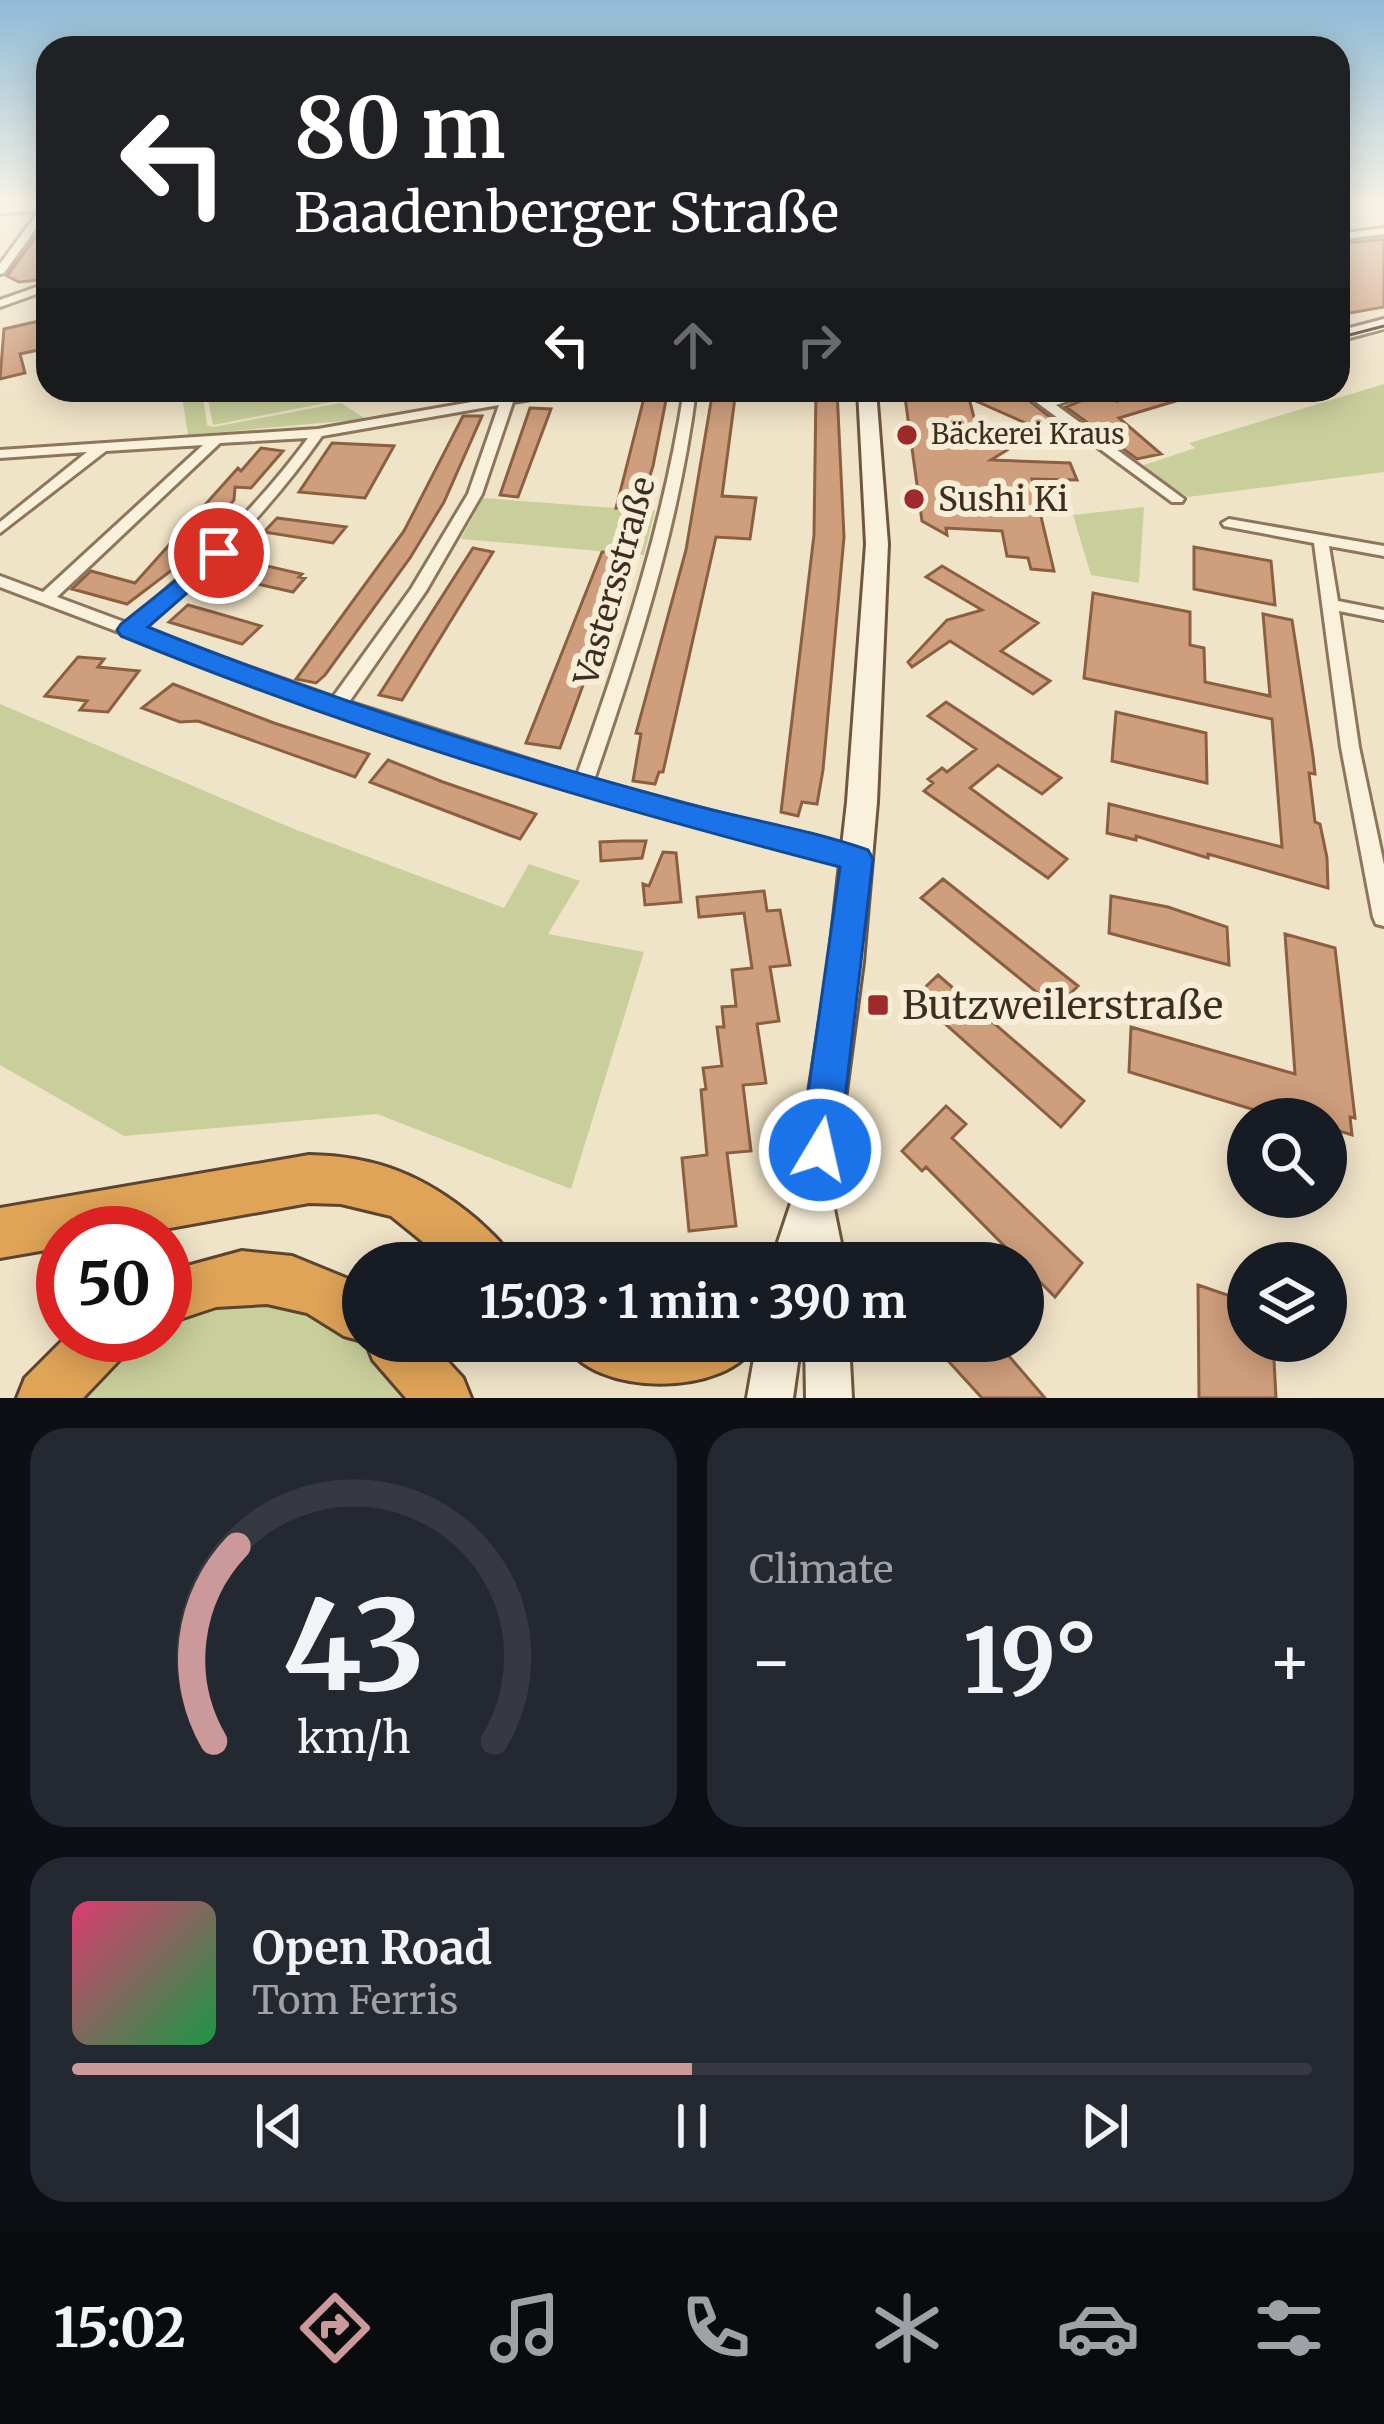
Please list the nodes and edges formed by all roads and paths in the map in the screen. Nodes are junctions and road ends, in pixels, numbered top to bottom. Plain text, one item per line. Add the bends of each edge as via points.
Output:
1 (36, 290) edge
2 (2, 301) edge
3 (1384, 324) edge
4 (1350, 333) edge
5 (501, 402) edge
6 (507, 402) edge
7 (688, 402) edge
8 (868, 402) edge
9 (1043, 402) edge
10 (1053, 402) edge
11 (1046, 404) junction
12 (318, 433) junction
13 (216, 440) junction
14 (101, 448) junction
15 (0, 454) edge
16 (1177, 499) dead end
17 (1229, 523) dead end
18 (0, 530) edge
19 (1321, 540) junction
20 (1384, 550) edge
21 (0, 581) edge
22 (45, 599) junction
23 (1333, 605) junction
24 (1384, 615) edge
25 (130, 630) junction
26 (336, 707) junction
27 (583, 785) junction
28 (857, 859) junction
29 (1384, 917) edge
30 (813, 1197) junction
31 (0, 1233) edge
32 (463, 1242) edge
33 (799, 1242) edge
34 (820, 1242) edge
35 (192, 1289) edge
36 (342, 1304) edge
37 (79, 1362) edge
38 (411, 1362) edge
39 (776, 1362) edge
40 (828, 1362) edge
41 (44, 1398) edge
42 (443, 1398) edge
43 (770, 1398) edge
44 (829, 1398) edge

1 - 2 street
3 - 4 street
5 - 12 street
6 - 26 street via 475,494
7 - 27 street, Vastersstraße via 668,514
8 - 28 main road via 878,544
9 - 11 street
10 - 11 street
11 - 16 street
12 - 13 street
12 - 25 street via 241,532
13 - 14 street
13 - 22 street
14 - 15 street
14 - 18 street
17 - 19 street
19 - 20 street
19 - 23 street
21 - 22 street
22 - 25 street
23 - 24 street
23 - 29 street via 1351,755
25 - 26 street
26 - 27 street
27 - 28 street
28 - 30 main road
30 - 33 main road
30 - 34 main road
31 - 32 highway via 352,1178 413,1198
35 - 36 highway via 233,1276 271,1277
37 - 41 highway
38 - 42 highway
39 - 43 main road
40 - 44 main road

